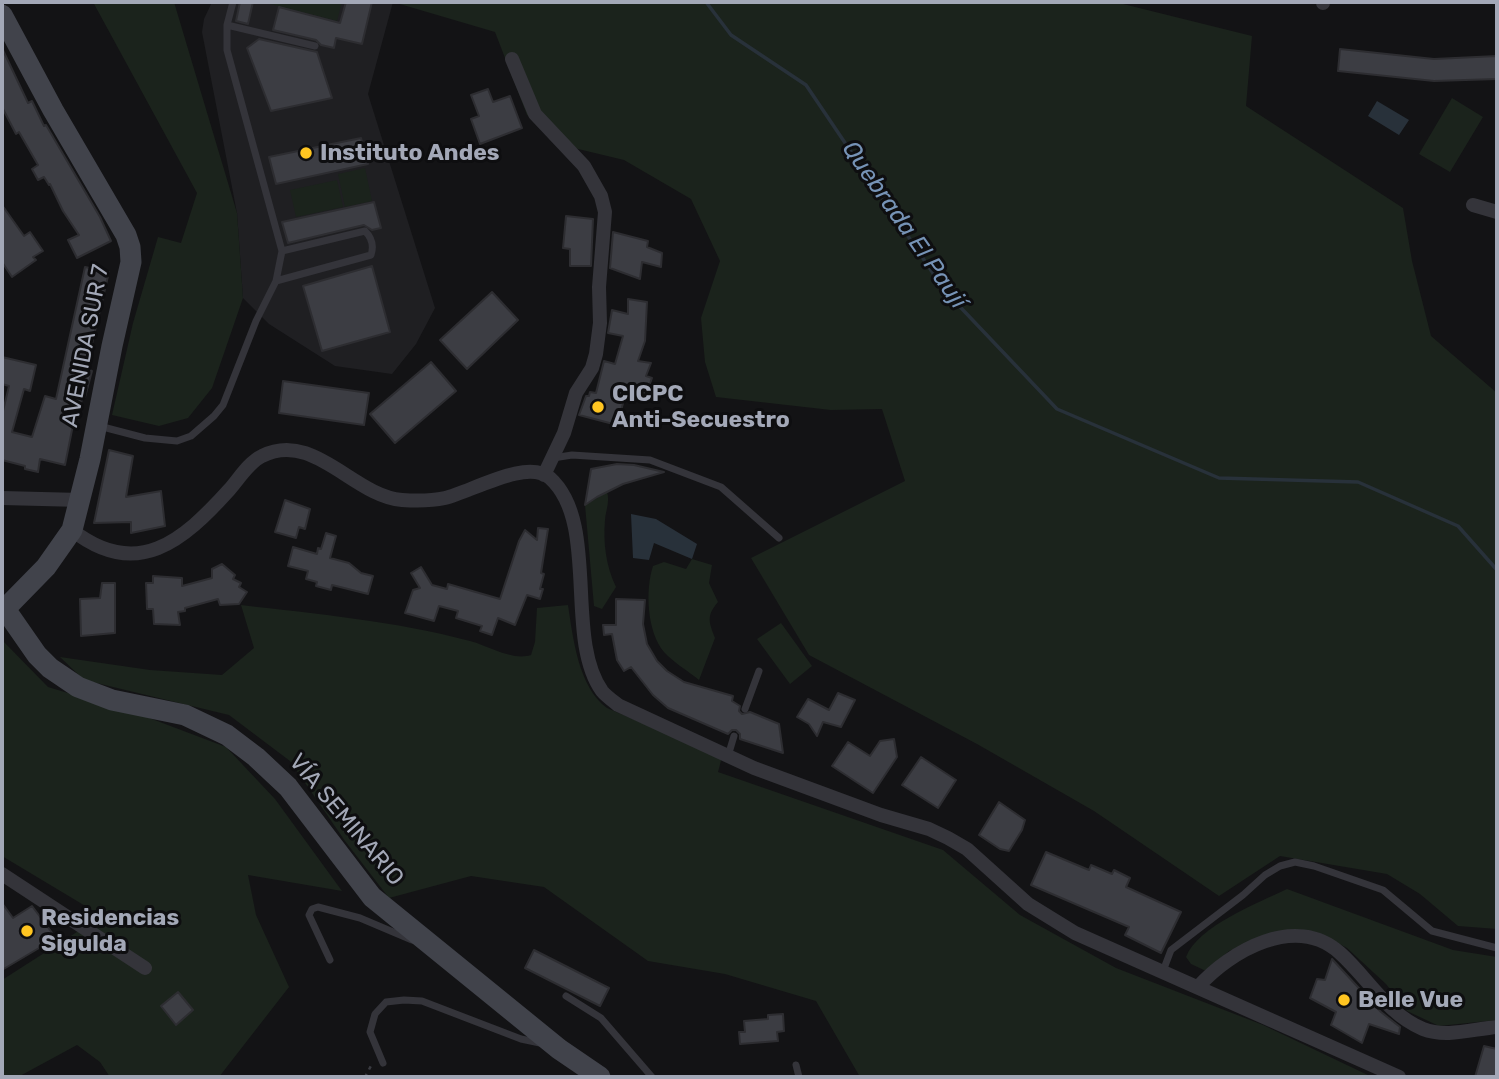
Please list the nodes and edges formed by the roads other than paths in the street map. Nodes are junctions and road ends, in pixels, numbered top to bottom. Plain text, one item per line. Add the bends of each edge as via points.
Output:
1 (233, 2) edge
2 (2, 15) edge
3 (227, 25) junction
4 (315, 46) dead end
5 (512, 59) dead end
6 (1473, 205) dead end
7 (1497, 212) edge
8 (282, 251) junction
9 (276, 281) junction
10 (97, 426) junction
11 (552, 458) junction
12 (544, 475) junction
13 (2, 498) edge
14 (81, 500) junction
15 (72, 530) junction
16 (779, 538) dead end
17 (4, 607) edge
18 (759, 671) dead end
19 (745, 709) dead end
20 (734, 737) dead end
21 (727, 756) junction
22 (2, 874) edge
23 (1497, 948) edge
24 (438, 951) junction
25 (330, 960) dead end
26 (145, 968) dead end
27 (1163, 972) junction
28 (1198, 987) junction
29 (566, 996) dead end
30 (1497, 1027) edge
31 (555, 1046) junction
32 (383, 1063) dead end
33 (796, 1065) dead end
34 (600, 1077) edge
35 (652, 1077) edge
36 (799, 1077) edge
37 (1399, 1077) edge

1 - 3 lane
2 - 10 main road, AVENIDA SUR 7 via 130,247 131,262
3 - 4 lane
3 - 8 lane via 227,50
5 - 11 street via 536,114 584,166 605,212 599,340 592,368 576,393
6 - 7 street
8 - 9 lane
8 - 9 lane via 365,232 373,249 371,255
9 - 10 lane via 223,405 191,436 165,442
10 - 14 main road, AVENIDA SUR 7
11 - 12 street
11 - 16 lane via 650,460 721,487
12 - 15 street via 526,471 445,498 400,500 385,497 311,454 282,450 258,458 198,523 155,550 116,553 89,543
12 - 21 street via 559,489 573,519 587,645 603,692 633,714
13 - 14 street
14 - 15 main road, AVENIDA SUR 7
15 - 17 main road, AVENIDA SUR 7 via 46,567
17 - 24 main road, VÍA SEMINARIO via 37,655 78,687 112,700 185,715 227,735 262,762 288,787 372,897
18 - 19 lane
20 - 21 lane
21 - 27 street via 948,838 1056,923
22 - 26 street
23 - 27 lane via 1432,932 1383,890 1295,862 1265,875 1171,950
24 - 25 lane via 360,918 318,907 309,915
24 - 31 main road, VÍA SEMINARIO
27 - 28 street
28 - 30 street via 1219,965 1253,946 1294,936 1339,951 1390,1007 1425,1030 1448,1033
28 - 37 street
29 - 35 lane via 601,1018
31 - 32 lane via 521,1039 422,1001 404,1000 386,1002 375,1014 370,1032
31 - 34 main road, VÍA SEMINARIO
33 - 36 lane

